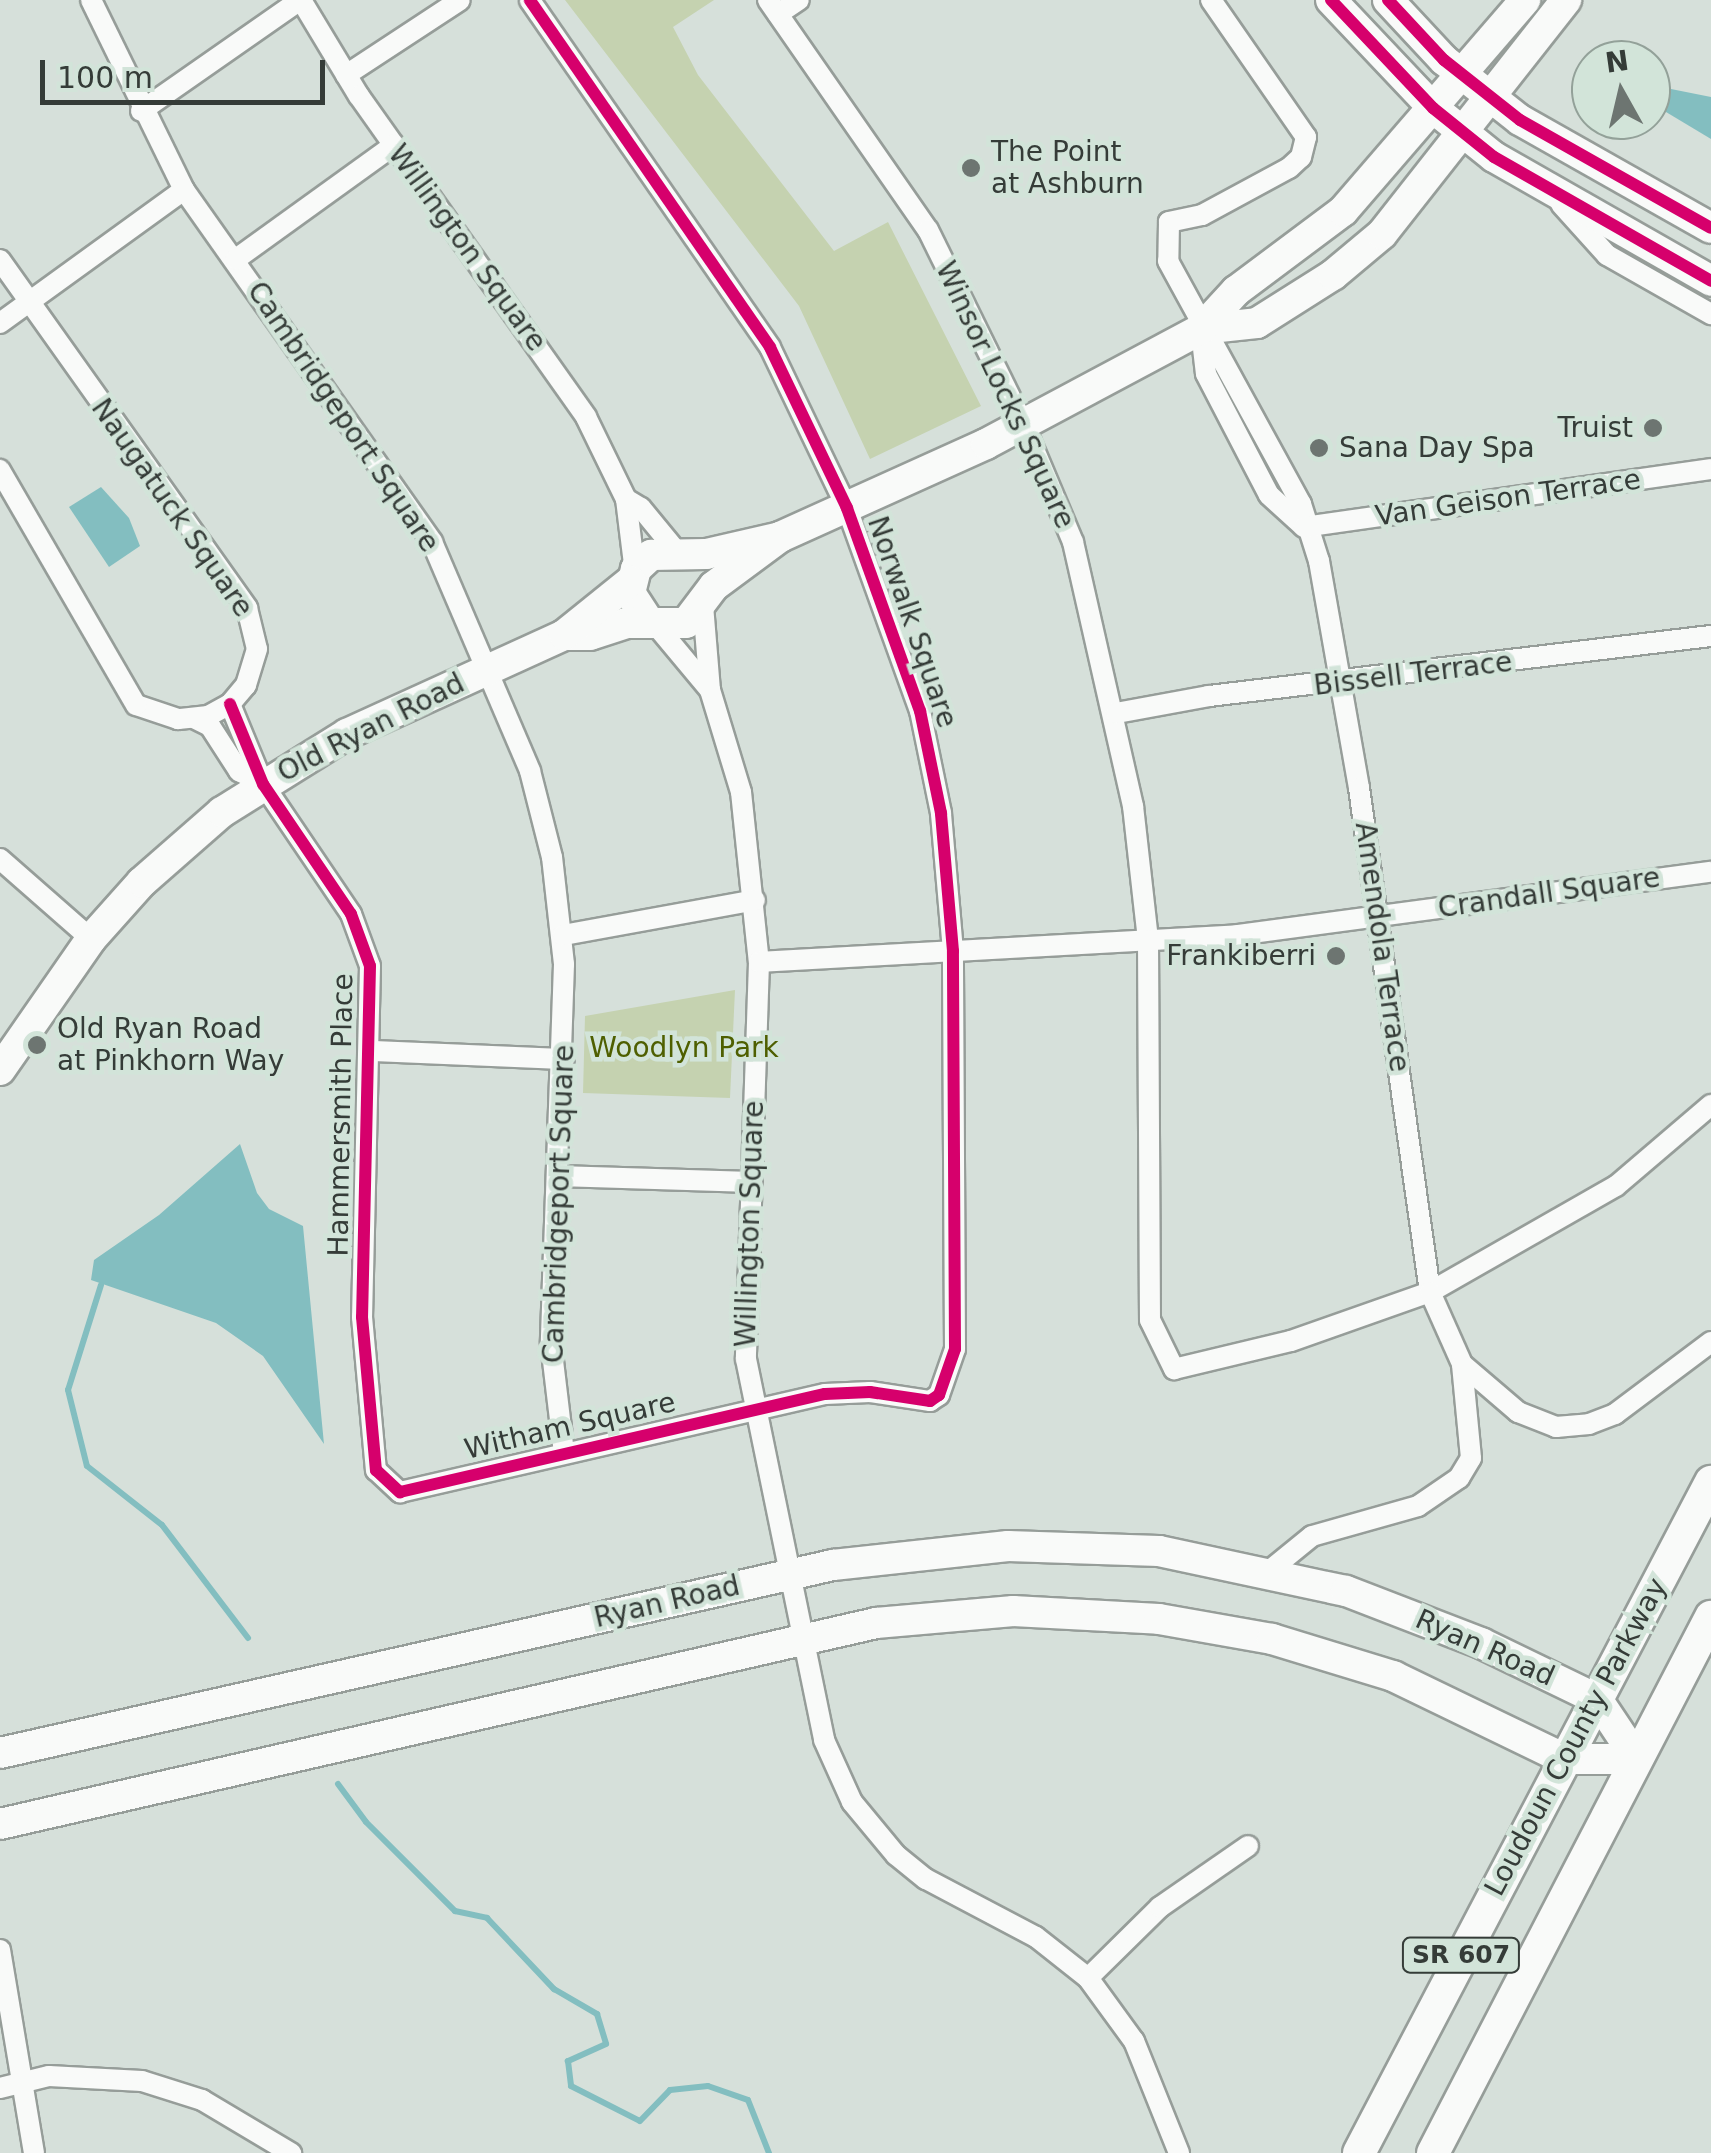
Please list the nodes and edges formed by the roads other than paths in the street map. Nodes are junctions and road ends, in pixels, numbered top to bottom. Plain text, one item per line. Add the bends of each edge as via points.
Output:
1 (91, 0) edge
2 (300, 0) edge
3 (460, 0) edge
4 (530, 0) edge
5 (799, 0) edge
6 (1211, 0) edge
7 (1331, 0) edge
8 (1388, 0) edge
9 (1525, 0) edge
10 (1566, 0) edge
11 (773, 7) edge
12 (1462, 74) junction
13 (346, 75) junction
14 (1491, 98) junction
15 (1433, 108) junction
16 (141, 111) junction
17 (1465, 134) junction
18 (394, 145) junction
19 (184, 190) junction
20 (1552, 195) junction
21 (1711, 228) edge
22 (0, 260) edge
23 (236, 260) junction
24 (1711, 280) edge
25 (27, 304) junction
26 (1711, 314) edge
27 (0, 323) edge
28 (1201, 329) junction
29 (1023, 424) junction
30 (0, 470) edge
31 (1711, 470) edge
32 (626, 499) junction
33 (847, 508) junction
34 (1304, 527) junction
35 (780, 537) junction
36 (681, 553) junction
37 (633, 577) junction
38 (704, 603) junction
39 (652, 623) junction
40 (564, 635) junction
41 (1711, 636) edge
42 (490, 668) junction
43 (1343, 684) junction
44 (710, 690) junction
45 (230, 704) junction
46 (1116, 713) junction
47 (194, 718) junction
48 (262, 784) junction
49 (0, 859) edge
50 (1711, 872) edge
51 (755, 900) junction
52 (1377, 917) junction
53 (563, 935) junction
54 (91, 939) junction
55 (1148, 940) junction
56 (953, 951) junction
57 (759, 962) junction
58 (372, 1051) junction
59 (564, 1059) junction
60 (0, 1070) edge
61 (1711, 1104) edge
62 (560, 1176) junction
63 (750, 1182) junction
64 (1430, 1292) junction
65 (1711, 1342) edge
66 (1462, 1364) junction
67 (751, 1410) junction
68 (564, 1453) junction
69 (1711, 1482) edge
70 (400, 1492) joint
71 (1269, 1570) junction
72 (786, 1575) junction
73 (1711, 1617) edge
74 (800, 1638) junction
75 (1597, 1698) junction
76 (0, 1752) edge
77 (1565, 1759) junction
78 (1637, 1760) junction
79 (0, 1824) edge
80 (1248, 1846) dead end
81 (0, 1950) edge
82 (1088, 1978) junction
83 (0, 2055) edge
84 (9, 2086) edge
85 (34, 2153) edge
86 (291, 2153) edge
87 (1179, 2153) edge
88 (1359, 2153) edge
89 (1433, 2153) edge

1 - 16 street, Cambridgeport Square
2 - 13 street, Willington Square
2 - 16 street
3 - 13 street
4 - 33 street, Norwalk Square via 748,307
5 - 11 street
6 - 28 street, Amendola Terrace via 1306,137 1289,168 1202,215 1168,222 1168,261
7 - 15 main road
8 - 12 main road
9 - 12 main road, Old Ryan Road
10 - 14 main road, Old Ryan Road
11 - 29 street, Winsor Locks Square via 928,230
12 - 14 main road
12 - 15 main road, Old Ryan Road
13 - 18 street, Willington Square
14 - 17 main road, Old Ryan Road
14 - 21 main road
15 - 17 main road
15 - 28 main road, Old Ryan Road via 1343,212 1236,291
16 - 19 street, Cambridgeport Square
17 - 20 main road
17 - 28 main road, Old Ryan Road via 1382,234 1333,275 1258,322
18 - 23 street
18 - 32 street, Willington Square via 573,396
19 - 23 street, Cambridgeport Square
19 - 25 street
20 - 24 main road
20 - 26 street via 1607,255
22 - 25 street, Naugatuck Square
23 - 42 street, Cambridgeport Square via 418,517
25 - 27 street
25 - 45 street, Naugatuck Square via 246,608 258,649 246,685
28 - 29 main road, Old Ryan Road
28 - 34 street, Amendola Terrace via 1206,374 1269,495
29 - 33 main road, Old Ryan Road
29 - 46 street, Winsor Locks Square via 1073,542
30 - 47 street via 121,686 136,705 160,717
31 - 34 street, Van Geison Terrace
32 - 36 street, Willington Square
32 - 37 street, Willington Square
33 - 35 main road, Old Ryan Road
33 - 56 street, Norwalk Square via 920,711 942,813
34 - 43 street, Amendola Terrace via 1319,561
35 - 36 main road, Old Ryan Road
35 - 38 main road, Old Ryan Road via 714,586
36 - 37 main road, Old Ryan Road via 651,555
36 - 38 main road via 701,568
37 - 39 main road via 633,604
37 - 40 main road, Old Ryan Road
38 - 39 main road, Old Ryan Road via 686,622
38 - 44 street, Willington Square
39 - 40 main road, Old Ryan Road
39 - 44 street, Willington Square
40 - 42 main road, Old Ryan Road
41 - 43 street, Bissell Terrace
42 - 48 main road, Old Ryan Road via 347,734
42 - 53 street, Cambridgeport Square via 534,786
43 - 46 street, Bissell Terrace
43 - 52 street, Amendola Terrace
44 - 51 street, Willington Square via 740,792
45 - 47 street
45 - 48 street, Hammersmith Place
46 - 55 street, Winsor Locks Square
47 - 48 street, Hammersmith Place via 210,726 239,771
48 - 54 main road, Old Ryan Road via 156,869
48 - 58 street, Hammersmith Place via 361,936 370,966
49 - 54 street
50 - 52 street, Crandall Square
51 - 53 street
51 - 57 street, Willington Square
52 - 55 street, Crandall Square
52 - 64 street, Amendola Terrace
53 - 59 street, Cambridgeport Square
54 - 60 main road, Old Ryan Road
55 - 56 street, Crandall Square
55 - 64 street, Winsor Locks Square via 1144,1247 1150,1320 1174,1369 1291,1340
56 - 57 street, Crandall Square
56 - 67 street, Norwalk Square via 951,1373 930,1400 850,1391
57 - 63 street, Willington Square
58 - 59 street
58 - 70 street, Hammersmith Place via 363,1380 376,1470
59 - 62 street, Cambridgeport Square
61 - 64 street via 1616,1186
62 - 63 street
62 - 68 street, Cambridgeport Square via 551,1344
63 - 67 street, Willington Square via 744,1319
64 - 66 street, Amendola Terrace
65 - 66 street, Amendola Terrace via 1641,1396 1589,1424 1556,1427 1518,1412
66 - 71 street, Amendola Terrace via 1471,1458 1458,1478 1418,1506 1312,1536
67 - 68 street, Witham Square
67 - 72 street, Willington Square
68 - 70 street, Witham Square
69 - 75 main road, Loudoun County Parkway / SR 607
71 - 72 main road, Ryan Road via 1159,1551 1008,1546 868,1558
71 - 75 main road, Ryan Road via 1424,1620
72 - 74 street, Willington Square
72 - 76 main road, Ryan Road
73 - 78 main road, SR 607
74 - 77 main road via 876,1622 1014,1610 1207,1626 1393,1676
74 - 79 main road
74 - 82 street, Willington Square via 824,1740 871,1828 926,1879 1036,1938
75 - 77 main road, Loudoun County Parkway / SR 607
75 - 78 main road
77 - 78 main road
77 - 88 main road, Loudoun County Parkway / SR 607
78 - 89 main road, SR 607
80 - 82 street via 1160,1907
81 - 84 street
82 - 87 street, Willington Square via 1134,2041
83 - 84 street
84 - 85 street
84 - 86 street via 86,2075 172,2088 229,2113

